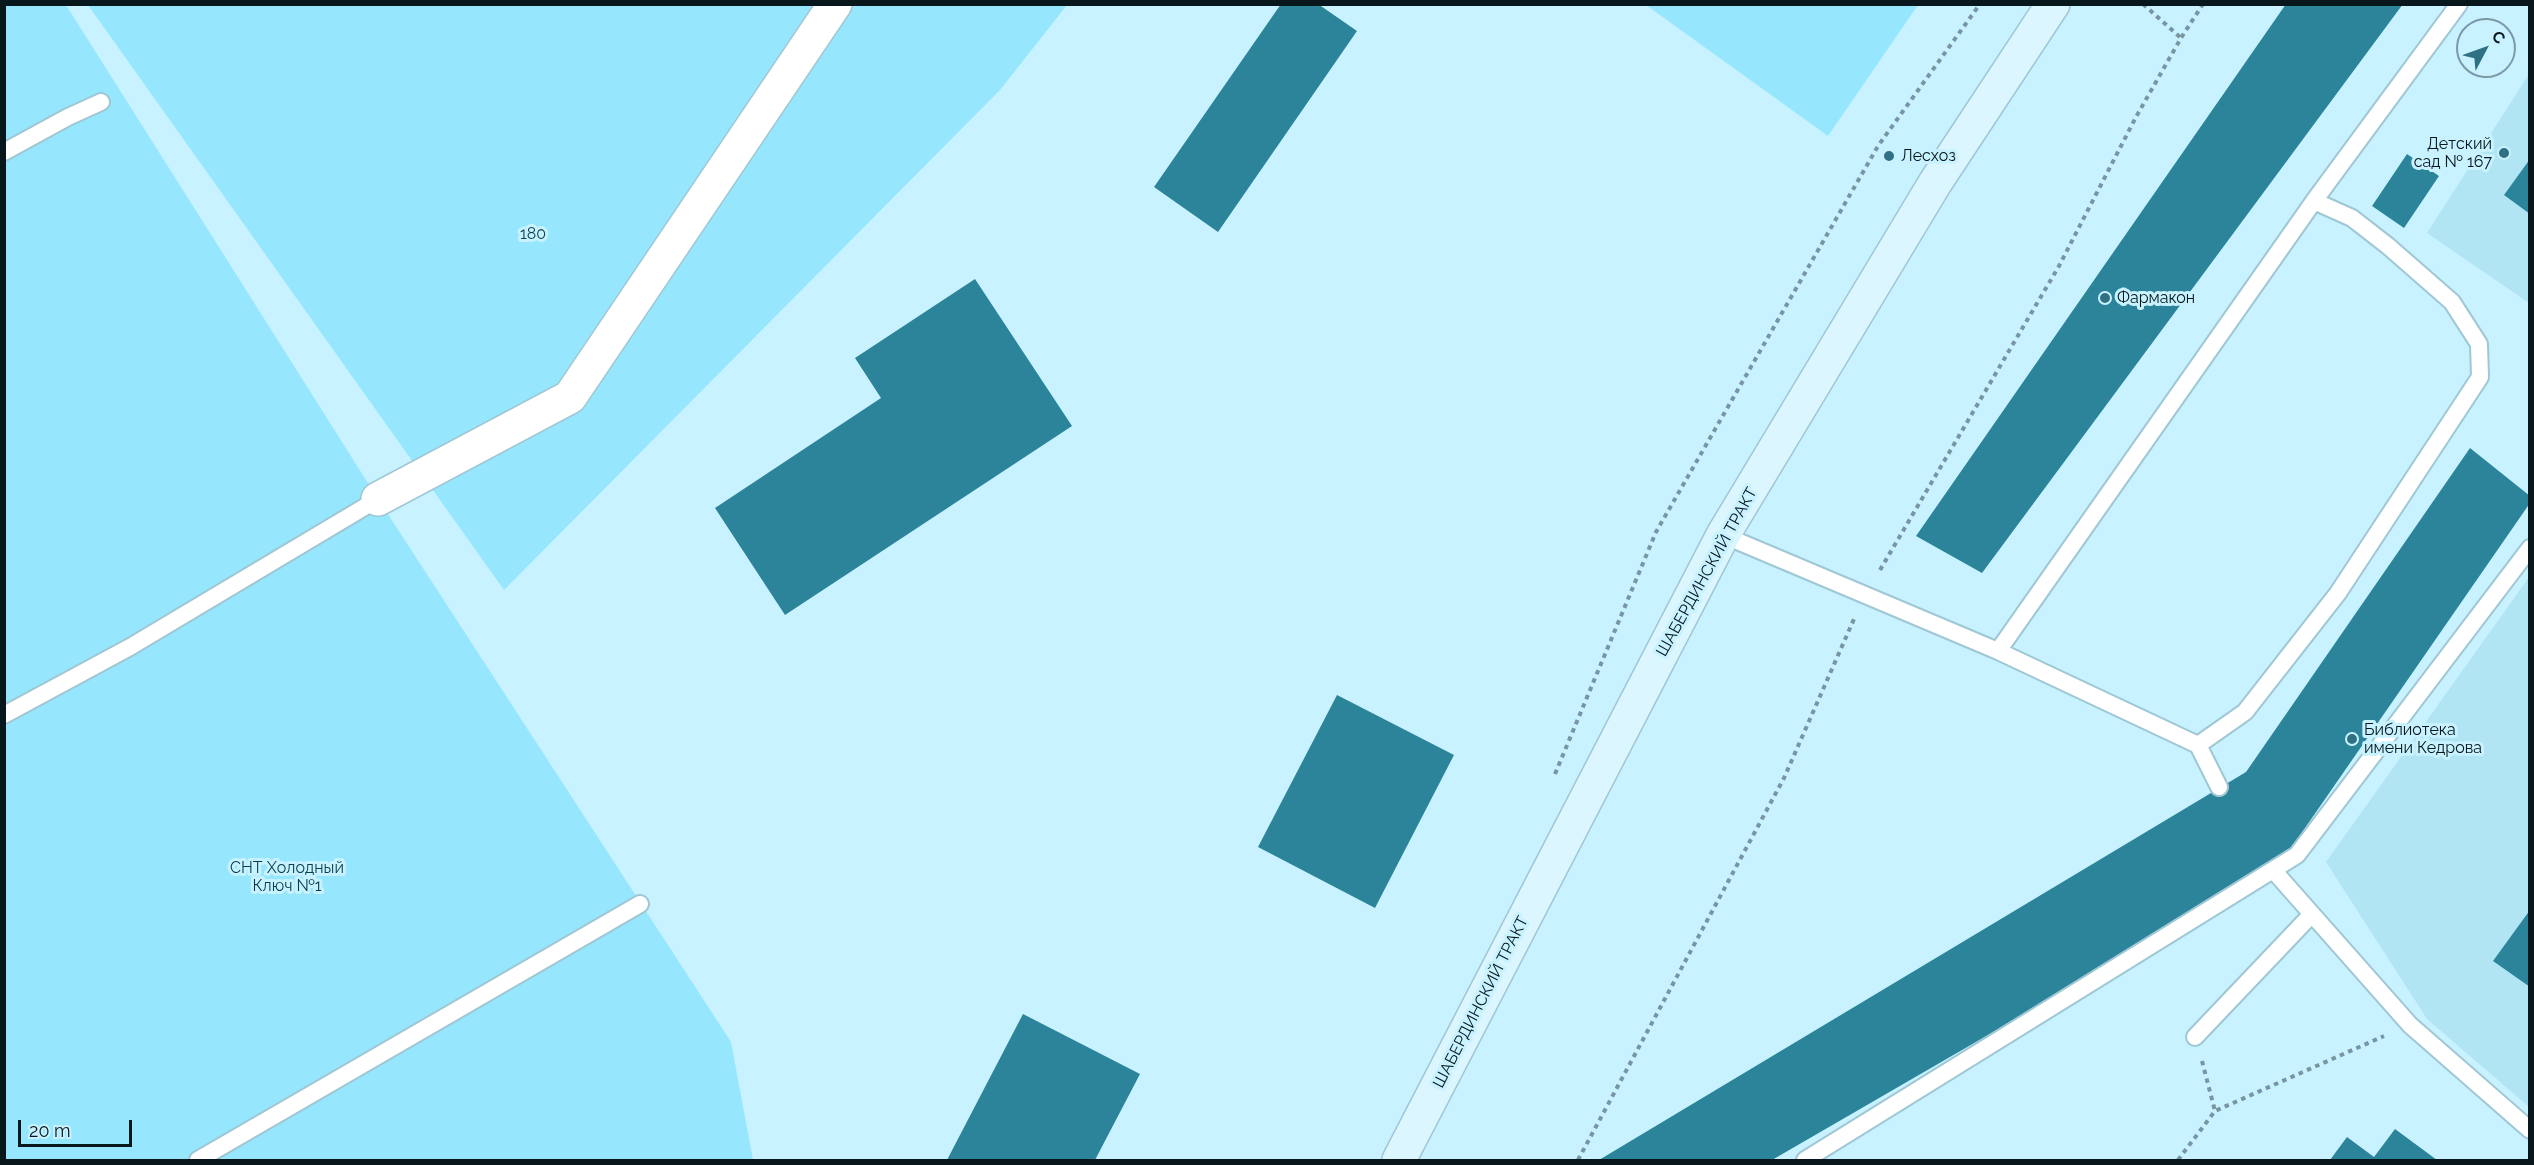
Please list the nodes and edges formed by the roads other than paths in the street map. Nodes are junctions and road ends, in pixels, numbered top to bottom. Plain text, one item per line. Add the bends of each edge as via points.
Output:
1 (835, 4) edge
2 (2053, 4) edge
3 (2459, 4) edge
4 (101, 102) dead end
5 (4, 152) edge
6 (2314, 201) junction
7 (378, 499) joint
8 (1723, 535) junction
9 (2529, 548) edge
10 (1998, 651) junction
11 (4, 716) edge
12 (2198, 745) junction
13 (2219, 787) dead end
14 (2273, 870) junction
15 (640, 904) dead end
16 (2312, 914) junction
17 (2195, 1037) road end
18 (2529, 1130) edge
19 (198, 1161) edge
20 (1399, 1161) edge
21 (1805, 1161) edge

1 - 7 street via 570,398
2 - 8 main road, ШАБЕРДИНСКИЙ ТРАКТ via 1935,183
3 - 6 lane
4 - 5 lane
6 - 10 lane
6 - 12 lane via 2352,218 2452,302 2479,344 2480,377 2338,593 2244,712
7 - 11 lane via 129,647
8 - 10 lane
8 - 20 main road, ШАБЕРДИНСКИЙ ТРАКТ
9 - 14 lane via 2297,855
10 - 12 lane
12 - 13 lane
14 - 16 lane
14 - 21 lane
15 - 19 lane
16 - 17 lane
16 - 18 lane via 2410,1025

